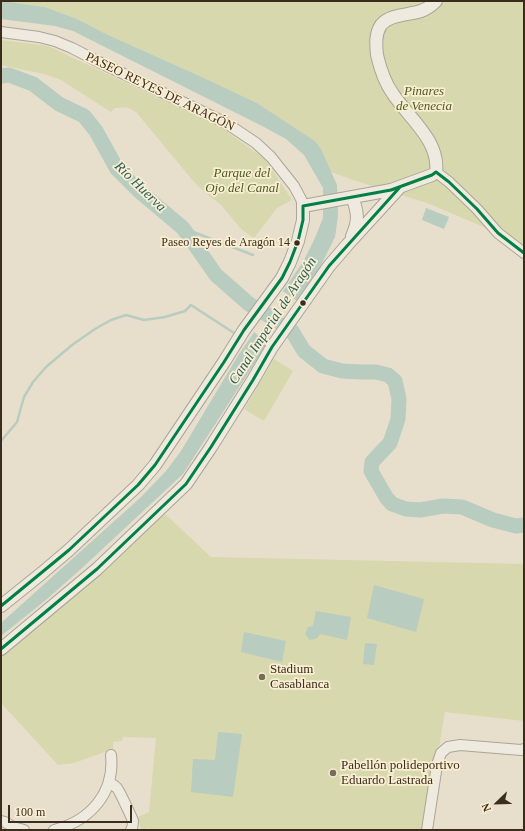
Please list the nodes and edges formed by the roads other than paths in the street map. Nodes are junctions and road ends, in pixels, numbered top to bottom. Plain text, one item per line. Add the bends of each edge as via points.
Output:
1 (436, 1) edge
2 (1, 32) edge
3 (436, 172) junction
4 (400, 187) junction
5 (348, 198) junction
6 (303, 206) junction
7 (348, 244) junction
8 (524, 253) edge
9 (1, 606) edge
10 (1, 649) edge
11 (524, 749) edge
12 (111, 755) dead end
13 (109, 782) junction
14 (1, 821) edge
15 (24, 830) edge
16 (54, 830) edge
17 (131, 830) edge
18 (427, 830) edge

1 - 3 street via 420,11 388,20 382,24 376,39 379,62 388,85 430,142 436,158
2 - 6 street, PASEO REYES DE ARAGÓN via 55,41 226,123 256,143 271,157 294,186
3 - 4 street
3 - 8 street via 477,209 498,233
4 - 5 street
4 - 7 street
5 - 6 street
5 - 7 street via 356,208 358,218
6 - 9 street, PASEO REYES DE ARAGÓN via 303,220 296,246 282,278 155,465 138,485 69,550
7 - 10 street via 329,266 272,347 212,447 186,484 97,569
11 - 18 street via 460,744 448,747 441,753
12 - 13 street
13 - 16 street via 102,798 86,815
13 - 17 street via 118,789 133,819
14 - 15 street

